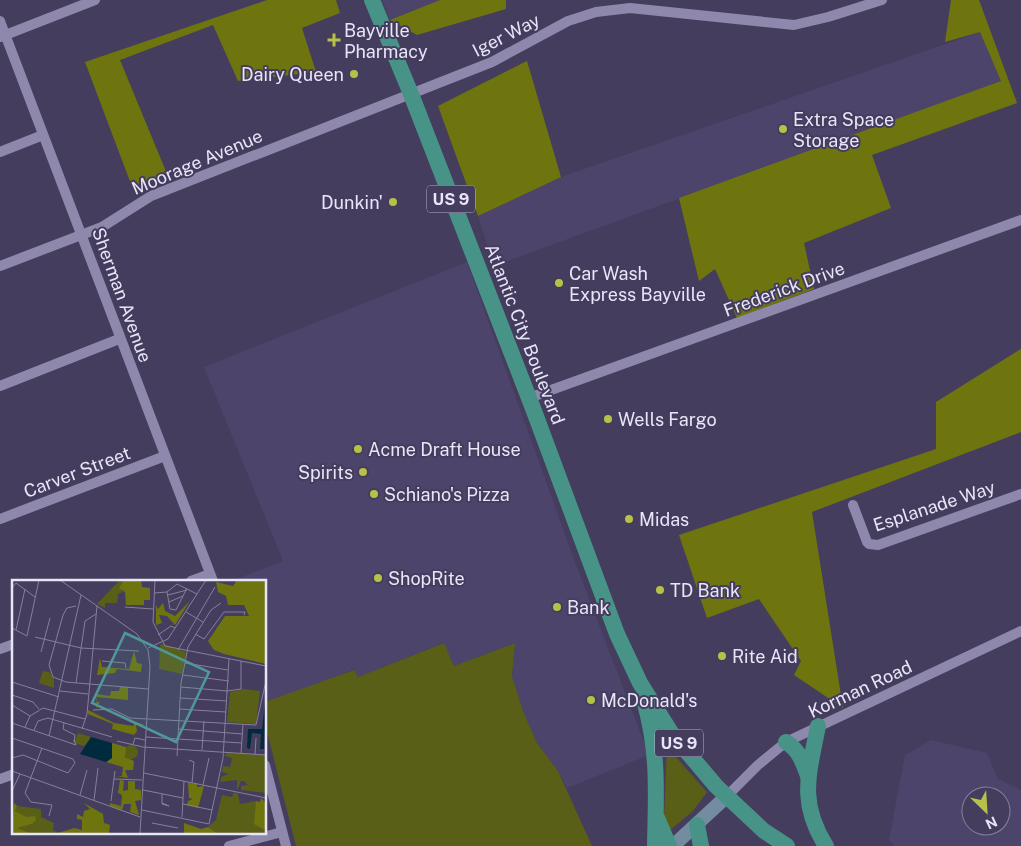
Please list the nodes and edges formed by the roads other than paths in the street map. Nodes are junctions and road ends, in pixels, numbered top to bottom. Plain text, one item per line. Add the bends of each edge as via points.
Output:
1 (95, 0) edge
2 (372, 0) edge
3 (882, 0) edge
4 (0, 21) edge
5 (3, 36) edge
6 (411, 94) junction
7 (43, 135) junction
8 (0, 152) edge
9 (1021, 220) edge
10 (83, 234) junction
11 (0, 266) edge
12 (120, 339) junction
13 (0, 386) edge
14 (529, 398) junction
15 (165, 456) junction
16 (1021, 494) edge
17 (852, 506) dead end
18 (0, 519) edge
19 (212, 577) edge
20 (196, 580) edge
21 (1021, 631) edge
22 (12, 645) edge
23 (0, 649) edge
24 (640, 683) junction
25 (818, 726) junction
26 (786, 742) junction
27 (266, 769) edge
28 (12, 775) edge
29 (808, 776) junction
30 (0, 779) edge
31 (726, 797) junction
32 (655, 813) junction
33 (697, 824) junction
34 (282, 832) junction
35 (229, 846) edge
36 (286, 846) edge
37 (655, 846) edge
38 (669, 846) edge
39 (673, 846) edge
40 (701, 846) edge
41 (787, 846) edge
42 (826, 846) edge

1 - 5 street
2 - 6 highway, Atlantic City Boulevard / US 9
3 - 6 street, Iger Way via 794,25 630,8 596,12 568,21 492,62
4 - 5 street, Sherman Avenue
5 - 7 street, Sherman Avenue
6 - 10 street, Moorage Avenue via 151,196 102,227
6 - 14 highway, Atlantic City Boulevard / US 9
7 - 8 street
7 - 10 street, Sherman Avenue
9 - 14 street, Frederick Drive
10 - 11 street, Moorage Avenue
10 - 12 street, Sherman Avenue
12 - 13 street
12 - 15 street, Sherman Avenue
14 - 24 highway, Atlantic City Boulevard / US 9 via 617,634
15 - 18 street, Carver Street
15 - 19 street, Sherman Avenue
16 - 17 street, Esplanade Way via 878,544 867,542
19 - 20 street
21 - 25 street, Korman Road
22 - 23 street
24 - 31 highway, US 9 via 672,734
24 - 32 highway via 655,744
25 - 26 street, Korman Road
25 - 29 highway
26 - 29 highway via 801,757
26 - 31 street, Korman Road
27 - 34 street
28 - 30 street
29 - 42 highway via 808,806 814,828
31 - 33 main road
31 - 41 highway, US 9 via 764,831
32 - 37 highway
32 - 38 highway
33 - 39 main road
33 - 40 highway
34 - 35 street
34 - 36 street

